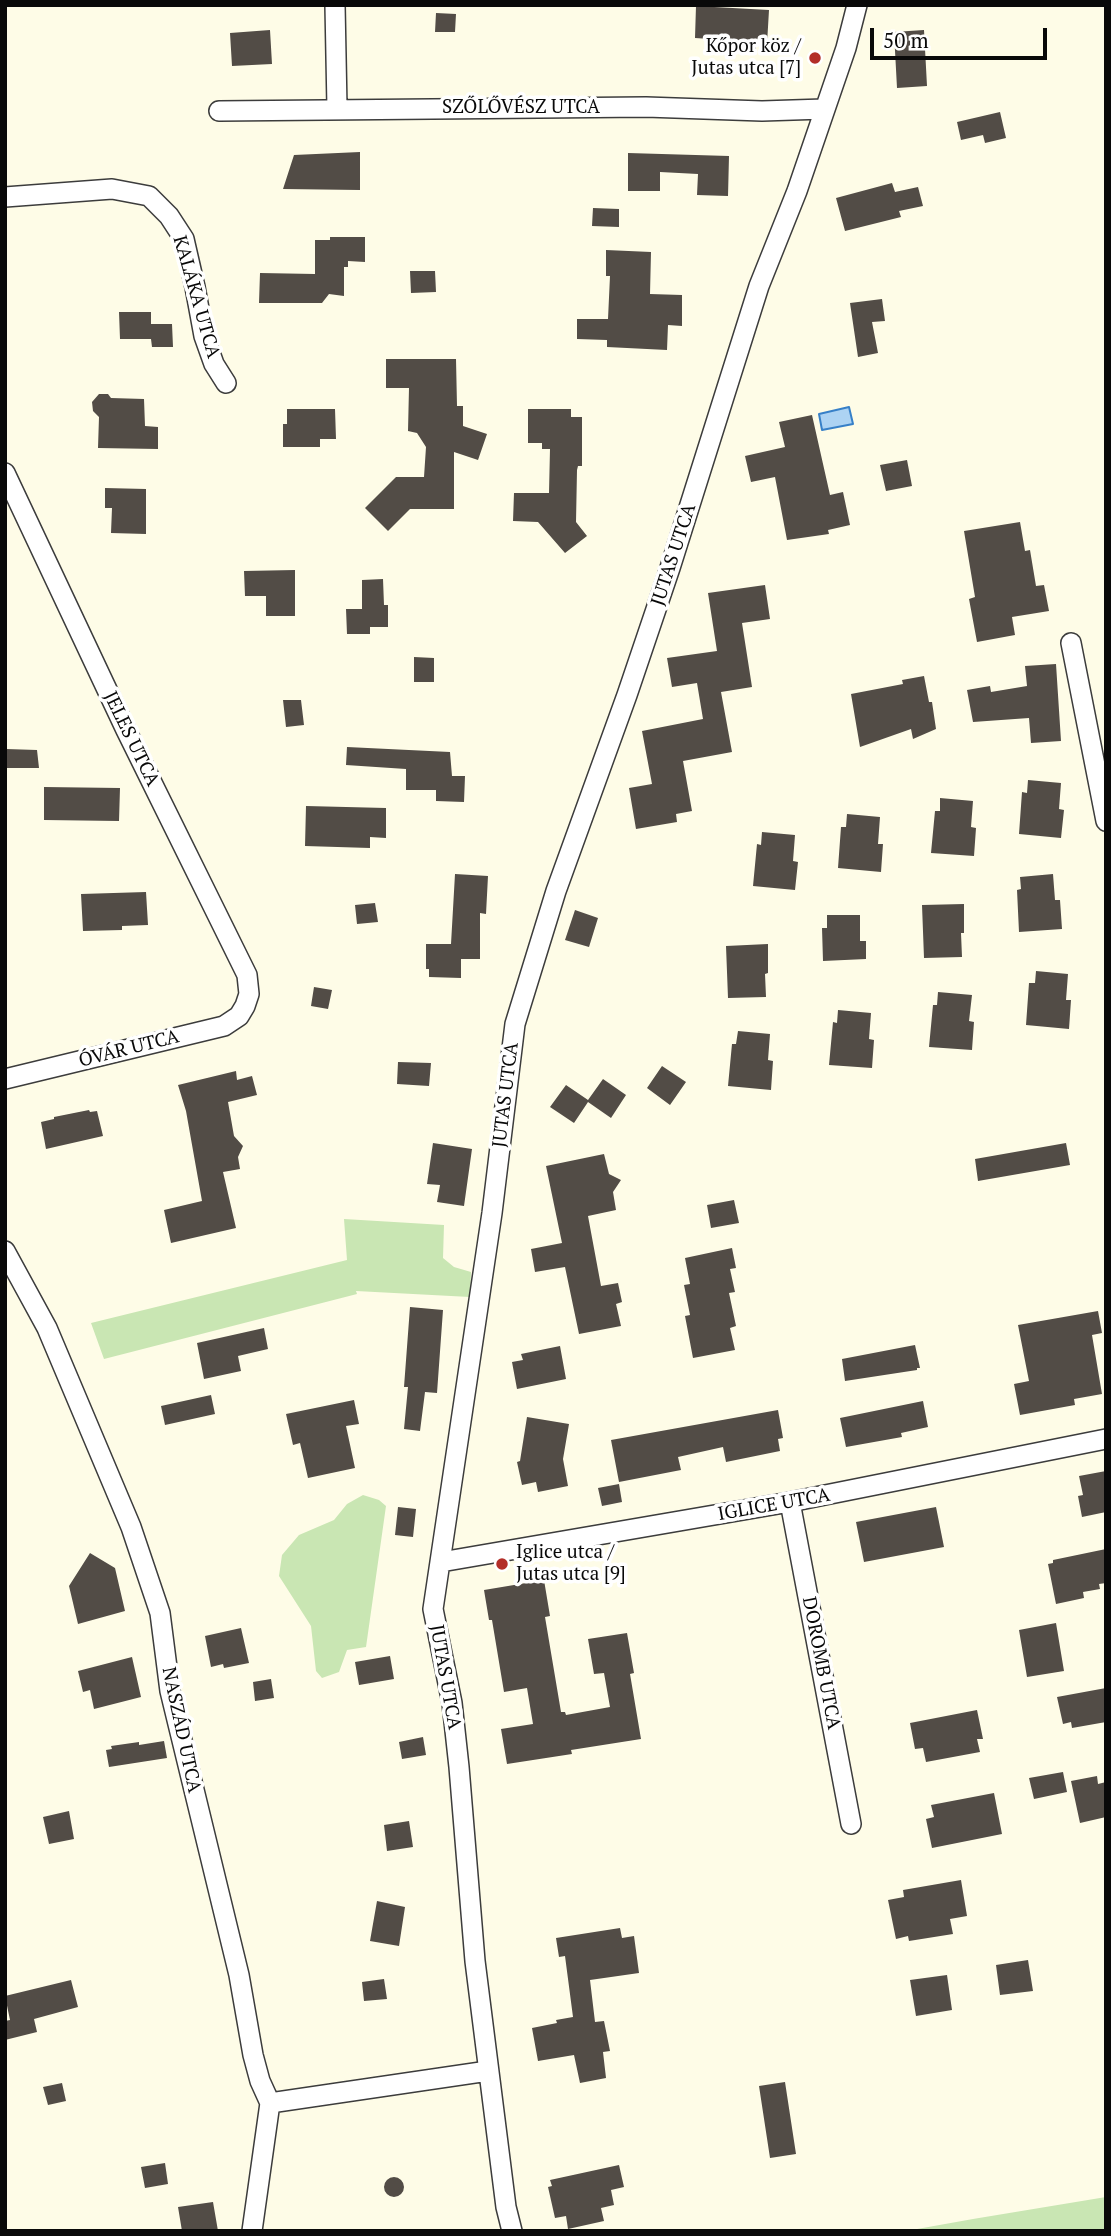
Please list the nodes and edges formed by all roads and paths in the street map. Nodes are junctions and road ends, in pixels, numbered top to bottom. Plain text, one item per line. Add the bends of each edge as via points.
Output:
1 (335, 5) edge
2 (857, 5) edge
3 (337, 108) junction
4 (824, 108) junction
5 (219, 111) dead end
6 (5, 197) edge
7 (226, 383) dead end
8 (5, 473) edge
9 (1071, 643) dead end
10 (1106, 821) edge
11 (245, 1006) joint
12 (5, 1079) edge
13 (5, 1251) edge
14 (1106, 1439) edge
15 (790, 1502) junction
16 (440, 1562) junction
17 (851, 1824) dead end
18 (488, 2071) junction
19 (270, 2103) junction
20 (252, 2231) edge
21 (512, 2231) edge

1 - 3 street
2 - 4 street, JUTAS UTCA
3 - 4 street, SZŐLŐVÉSZ UTCA
3 - 5 street, SZŐLŐVÉSZ UTCA
4 - 16 street, JUTAS UTCA via 759,286 670,568 556,891 515,1024
6 - 7 street, KALÁKA UTCA via 112,189 149,196 184,239 204,337
8 - 11 street, JELES UTCA via 247,975
9 - 10 street
11 - 12 street, ÓVÁR UTCA via 224,1026
13 - 19 street, NASZÁD UTCA via 47,1328 131,1527 160,1613 170,1691 239,1975 253,2055
14 - 15 street, IGLICE UTCA
15 - 16 street, IGLICE UTCA
15 - 17 street, DOROMB UTCA
16 - 18 street, JUTAS UTCA via 433,1609 454,1715
18 - 19 street
18 - 21 street, JUTAS UTCA
19 - 20 street, NASZÁD UTCA

